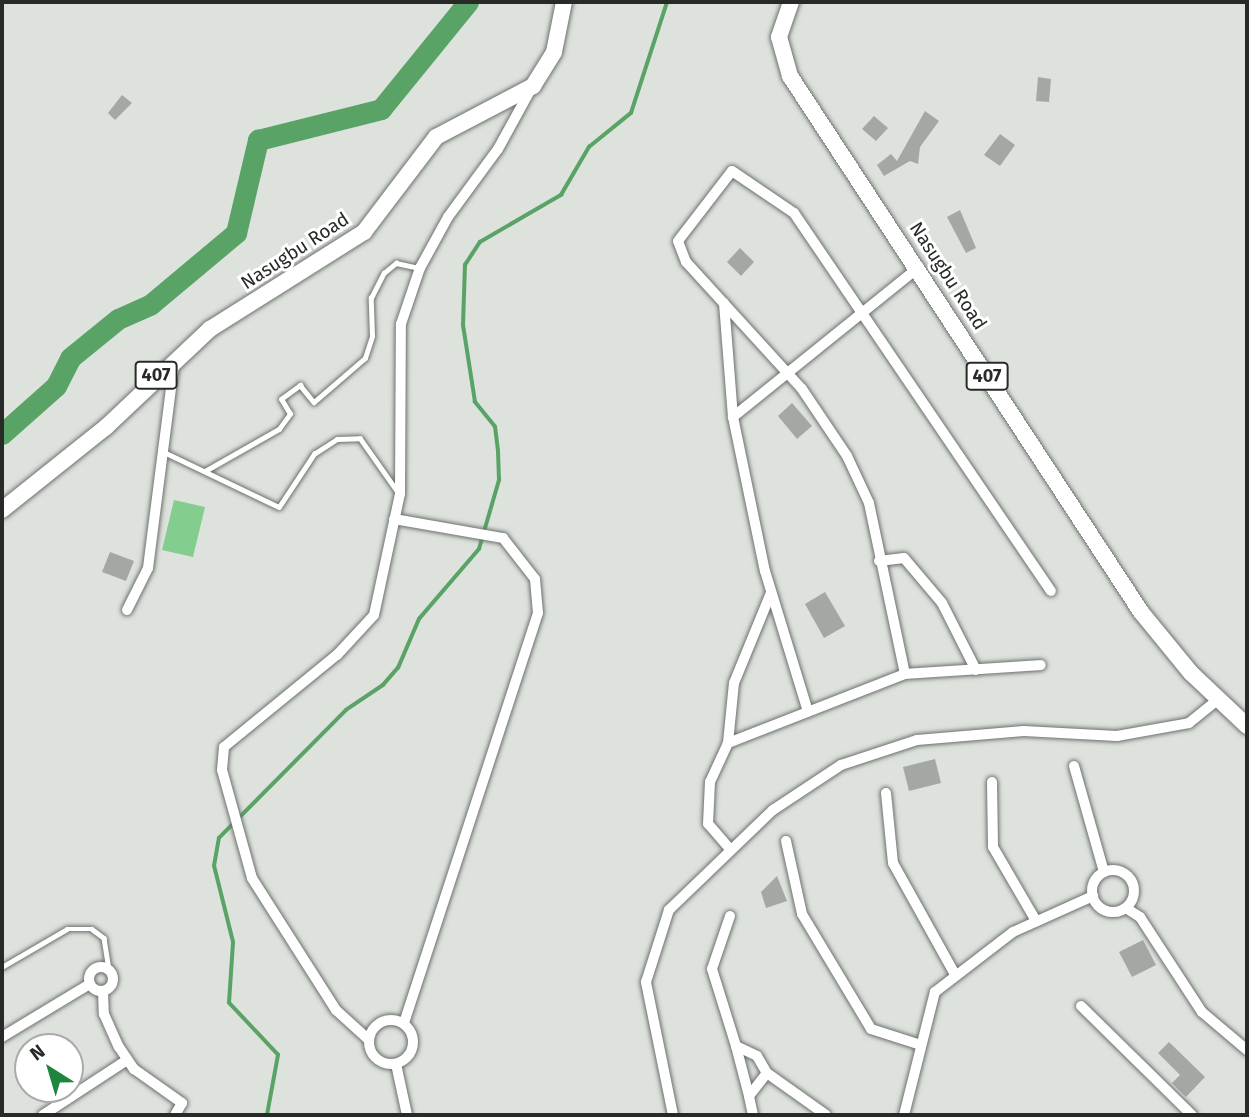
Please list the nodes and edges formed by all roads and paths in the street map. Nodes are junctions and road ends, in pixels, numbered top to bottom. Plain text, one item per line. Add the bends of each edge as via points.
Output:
1 (564, 2) edge
2 (791, 2) edge
3 (533, 86) junction
4 (919, 267) junction
5 (420, 268) junction
6 (724, 303) junction
7 (860, 310) junction
8 (174, 357) junction
9 (787, 372) junction
10 (733, 417) junction
11 (160, 450) junction
12 (205, 471) junction
13 (400, 494) junction
14 (2, 509) edge
15 (394, 519) junction
16 (879, 561) junction
17 (1051, 591) dead end
18 (771, 593) junction
19 (127, 610) dead end
20 (1041, 665) dead end
21 (976, 670) junction
22 (905, 674) junction
23 (1219, 699) junction
24 (808, 712) junction
25 (1247, 726) edge
26 (728, 743) junction
27 (1074, 766) dead end
28 (992, 782) dead end
29 (886, 793) dead end
30 (786, 841) dead end
31 (730, 849) junction
32 (1104, 872) junction
33 (1093, 896) junction
34 (1126, 908) junction
35 (730, 916) dead end
36 (1036, 920) junction
37 (2, 967) edge
38 (109, 970) junction
39 (956, 976) junction
40 (90, 984) junction
41 (103, 991) junction
42 (1081, 1006) dead end
43 (404, 1024) junction
44 (2, 1037) edge
45 (369, 1041) junction
46 (918, 1044) junction
47 (736, 1046) junction
48 (1247, 1050) edge
49 (127, 1060) junction
50 (396, 1064) junction
51 (767, 1073) junction
52 (749, 1096) junction
53 (43, 1115) edge
54 (175, 1115) edge
55 (407, 1115) edge
56 (673, 1115) edge
57 (753, 1115) edge
58 (826, 1115) edge
59 (904, 1115) edge
60 (1192, 1115) edge

1 - 3 main road via 554,52
2 - 4 main road, Nasugbu Road / 407 via 780,24 784,64
3 - 5 street
3 - 8 main road, Nasugbu Road / 407 via 450,126 424,149 364,232
4 - 7 street
4 - 23 main road, Nasugbu Road / 407 via 1141,612
5 - 12 lane via 396,263 384,273 371,298 372,337 365,358 314,402 300,385 281,399 290,414 279,429
5 - 13 street via 401,324
6 - 7 street via 686,262 678,241 732,171 794,213
6 - 9 street
6 - 10 street
7 - 9 street
7 - 17 street
8 - 11 street
8 - 14 main road, Nasugbu Road / 407 via 106,427
9 - 10 street
9 - 16 street via 847,456 869,503
10 - 18 street
11 - 12 lane
11 - 19 street via 148,568
12 - 13 lane via 279,507 314,454 337,439 360,438 367,456
13 - 15 street
15 - 43 street via 503,538 535,579 538,613
15 - 45 street via 374,615 337,654 224,747 222,770 252,878 336,1010
16 - 21 street via 904,558 942,603
16 - 22 street
18 - 24 street
18 - 26 street via 734,683
20 - 21 street
21 - 22 street
22 - 24 street
23 - 25 main road, Nasugbu Road / 407
23 - 31 street via 1189,723 1117,736 1024,731 917,740 841,765 773,810
24 - 26 street
26 - 31 street via 710,782 708,824
27 - 32 street
28 - 36 street via 993,847
29 - 39 street via 893,863
30 - 46 street via 802,914 871,1029
31 - 56 street via 669,911 646,982
32 - 33 street
32 - 34 street via 1117,870 1133,882
33 - 34 street via 1106,911
33 - 36 street
34 - 48 street via 1140,917 1202,1012
35 - 47 street via 712,969
36 - 39 street
37 - 38 lane via 67,929 92,929 104,938
38 - 40 street via 95,969
38 - 41 street via 113,983
39 - 46 street via 935,992
40 - 41 street
40 - 44 street
41 - 49 street via 104,1014
42 - 60 street
43 - 45 street via 382,1023
43 - 50 street via 413,1047
45 - 50 street via 379,1061
46 - 59 street
47 - 51 street via 757,1056
47 - 52 street
49 - 53 street
49 - 54 street via 182,1103
50 - 55 street
51 - 52 street
51 - 58 street
52 - 57 street

